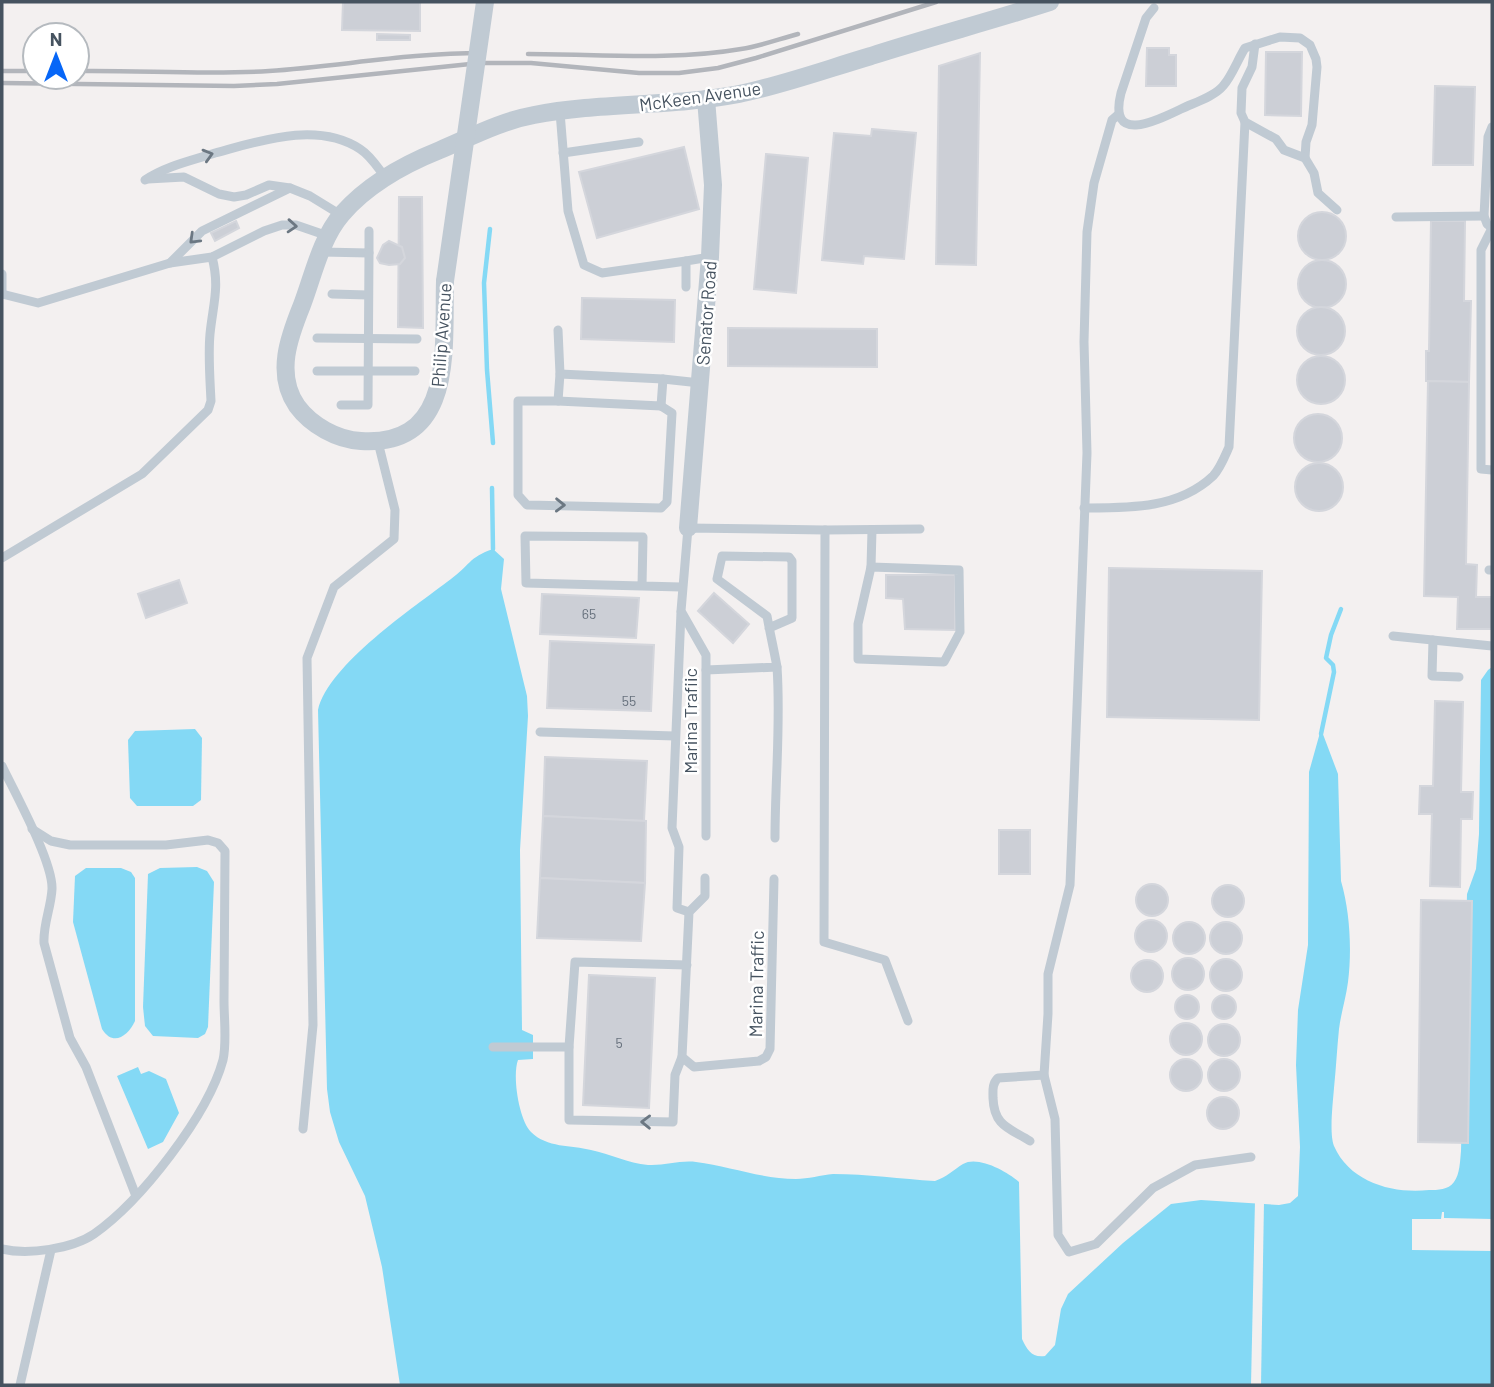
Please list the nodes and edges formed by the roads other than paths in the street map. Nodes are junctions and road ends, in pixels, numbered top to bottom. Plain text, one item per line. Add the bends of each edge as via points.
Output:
1 (485, 2) edge
2 (1050, 2) edge
3 (1154, 8) dead end
4 (1255, 44) junction
5 (706, 99) junction
6 (560, 112) junction
7 (1119, 114) junction
8 (1245, 122) junction
9 (1492, 127) edge
10 (639, 142) dead end
11 (563, 153) junction
12 (1305, 158) junction
13 (385, 177) junction
14 (290, 188) junction
15 (359, 198) joint
16 (1337, 210) dead end
17 (341, 215) junction
18 (1484, 216) junction
19 (1396, 217) dead end
20 (1492, 228) edge
21 (369, 231) dead end
22 (325, 244) junction
23 (369, 253) junction
24 (212, 257) junction
25 (710, 257) junction
26 (686, 261) junction
27 (170, 263) junction
28 (2, 274) edge
29 (686, 287) dead end
30 (2, 294) edge
31 (332, 294) dead end
32 (368, 295) junction
33 (558, 330) dead end
34 (317, 338) dead end
35 (368, 338) junction
36 (417, 339) dead end
37 (317, 371) dead end
38 (368, 371) junction
39 (415, 371) dead end
40 (560, 374) junction
41 (663, 379) junction
42 (700, 383) junction
43 (558, 401) junction
44 (341, 405) dead end
45 (661, 406) junction
46 (378, 442) junction
47 (1492, 470) edge
48 (1084, 508) junction
49 (688, 528) junction
50 (920, 529) dead end
51 (825, 530) junction
52 (872, 530) junction
53 (2, 558) edge
54 (871, 568) junction
55 (642, 586) junction
56 (681, 587) junction
57 (681, 611) junction
58 (769, 628) junction
59 (1393, 636) dead end
60 (1433, 640) junction
61 (1492, 646) edge
62 (777, 667) junction
63 (706, 670) junction
64 (1459, 677) dead end
65 (540, 732) dead end
66 (676, 736) junction
67 (2, 766) edge
68 (32, 829) junction
69 (706, 836) dead end
70 (775, 838) dead end
71 (705, 878) dead end
72 (774, 879) dead end
73 (689, 912) junction
74 (687, 965) junction
75 (908, 1021) dead end
76 (493, 1047) dead end
77 (569, 1047) junction
78 (682, 1057) junction
79 (1044, 1075) junction
80 (303, 1129) dead end
81 (1030, 1141) dead end
82 (1251, 1157) dead end
83 (136, 1196) junction
84 (2, 1249) edge
85 (51, 1250) junction
86 (20, 1385) edge

1 - 46 street, Philip Avenue, bridge via 445,281 443,366 436,400 417,426 399,438
2 - 5 street, McKeen Avenue via 740,94
3 - 7 lane via 1146,18 1121,93
4 - 7 lane via 1245,48 1223,86 1202,99 1151,123 1134,126
4 - 8 lane via 1252,67 1242,88
4 - 12 lane via 1280,37 1309,43 1316,59
5 - 6 street, McKeen Avenue
5 - 25 street, Senator Road via 713,185
6 - 11 lane
6 - 13 street, McKeen Avenue via 498,126
7 - 48 lane via 1112,120 1094,183 1087,233
8 - 12 lane via 1276,139 1284,150
8 - 48 lane via 1229,447 1215,475 1185,496 1137,508
9 - 18 lane
10 - 11 lane
11 - 26 lane via 568,211 584,265 602,273
12 - 16 lane via 1318,193
14 -> 13 lane via 269,185 234,197 184,177 145,180 162,169 259,141 297,136 351,145 368,155
13 - 15 street, McKeen Avenue
14 - 17 lane
14 -> 27 lane via 202,231
15 - 17 street, Philip Avenue
17 - 22 street, Philip Avenue
18 - 19 lane
18 - 20 lane
20 - 47 lane via 1481,250 1481,469
21 - 23 lane
22 - 23 lane
24 -> 22 lane via 282,225 296,225
22 - 46 street, Philip Avenue via 287,344 289,387 296,405 314,424 354,441
23 - 32 lane
24 - 27 lane
24 - 53 lane via 217,293 210,333 208,410 142,474
25 - 26 lane
25 - 42 street, Senator Road
26 - 29 lane
27 - 30 lane via 38,303
28 - 30 lane
31 - 32 lane
32 - 35 lane
33 - 40 lane
34 - 35 lane
35 - 36 lane
35 - 38 lane
37 - 38 lane
38 - 39 lane
38 - 44 lane via 368,405
40 - 41 lane
40 - 43 lane
41 - 42 lane
41 - 45 lane
42 - 49 street, Senator Road
43 - 45 lane
43 -> 45 lane via 518,401 518,495 527,505 661,508 667,502 672,413
46 - 80 lane via 396,510 394,538 334,587 307,658 313,1025
48 - 79 lane via 1070,885 1048,974
49 - 51 lane
49 - 56 lane, Marina Trafiic
50 - 52 lane
51 - 52 lane
51 - 75 lane via 824,942 885,960
52 - 54 lane
54 - 54 lane via 858,624 858,659 944,662 960,632 959,570
55 - 55 lane via 526,583 525,536 643,537
55 - 56 lane
56 - 57 lane, Marina Trafiic
57 - 63 lane, Marina Trafiic via 706,655
57 - 66 lane
58 - 58 lane via 767,616 717,579 722,556 789,557 793,565 792,618
58 - 62 lane
59 - 60 lane
60 - 61 lane
60 - 64 lane via 1432,676
62 - 63 lane
62 - 70 lane
63 - 69 lane, Marina Trafiic
65 - 66 lane
66 - 73 lane via 672,828 679,847 677,908
67 - 68 lane
68 - 83 lane via 50,875 44,943 70,1038 86,1067
68 - 83 lane via 51,841 70,845 208,840 225,851 223,1058 202,1111
71 - 73 lane via 705,896
72 - 78 lane, Marina Traffic via 770,1049 766,1057 694,1067
73 - 74 lane
74 - 77 lane via 575,962
74 - 78 lane
76 - 77 lane
78 -> 77 lane via 673,1122 569,1120
79 - 81 lane via 998,1078 993,1085 993,1112 998,1121
79 - 82 lane via 1055,1119 1058,1234 1069,1252 1096,1244 1153,1188 1195,1165
83 - 85 lane via 93,1235
84 - 85 lane
85 - 86 lane

